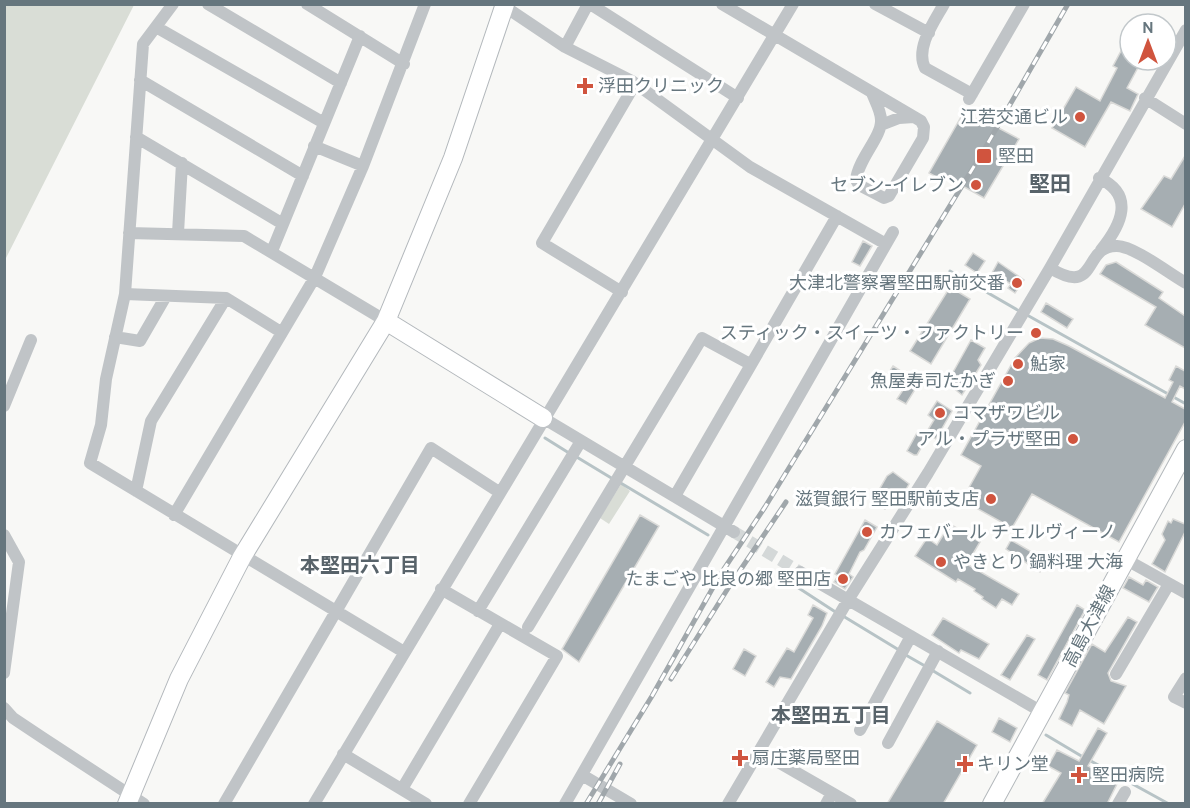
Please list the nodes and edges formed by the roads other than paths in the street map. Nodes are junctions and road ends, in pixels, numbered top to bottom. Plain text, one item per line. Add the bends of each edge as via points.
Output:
1 (173, 4) edge
2 (208, 4) edge
3 (307, 4) edge
4 (425, 4) edge
5 (589, 4) edge
6 (722, 4) edge
7 (793, 4) edge
8 (944, 4) edge
9 (1024, 4) edge
10 (504, 5) edge
11 (880, 6) edge
12 (156, 27) junction
13 (1185, 30) edge
14 (928, 33) junction
15 (360, 36) junction
16 (775, 36) junction
17 (565, 47) junction
18 (404, 64) junction
19 (141, 80) junction
20 (341, 83) junction
21 (636, 84) junction
22 (872, 93) junction
23 (738, 98) junction
24 (1145, 98) junction
25 (914, 117) junction
26 (324, 123) junction
27 (1185, 124) edge
28 (881, 125) junction
29 (136, 137) junction
30 (714, 138) junction
31 (314, 146) junction
32 (182, 163) junction
33 (363, 166) junction
34 (303, 176) junction
35 (1099, 178) junction
36 (837, 216) junction
37 (1120, 217) junction
38 (283, 224) junction
39 (129, 232) junction
40 (893, 232) dead end
41 (178, 233) junction
42 (886, 244) junction
43 (1128, 248) junction
44 (272, 251) junction
45 (1100, 251) junction
46 (1050, 268) junction
47 (315, 277) junction
48 (1185, 283) edge
49 (622, 292) junction
50 (125, 294) junction
51 (166, 296) junction
52 (226, 298) junction
53 (386, 321) junction
54 (281, 332) junction
55 (115, 337) junction
56 (31, 340) dead end
57 (750, 364) junction
58 (4, 406) edge
59 (543, 418) junction
60 (581, 441) junction
61 (1185, 449) edge
62 (624, 466) junction
63 (136, 491) junction
64 (499, 492) junction
65 (675, 496) junction
66 (174, 515) junction
67 (729, 529) junction
68 (4, 535) edge
69 (242, 557) junction
70 (1125, 560) junction
71 (800, 572) tunnel mouth
72 (1169, 584) junction
73 (441, 589) junction
74 (1185, 593) edge
75 (842, 609) junction
76 (478, 610) junction
77 (336, 611) junction
78 (500, 624) junction
79 (528, 627) dead end
80 (905, 647) junction
81 (404, 652) junction
82 (932, 662) junction
83 (4, 674) edge
84 (1116, 674) dead end
85 (1185, 678) edge
86 (1185, 703) edge
87 (4, 708) edge
88 (1042, 712) junction
89 (860, 730) dead end
90 (888, 743) dead end
91 (759, 751) junction
92 (343, 754) junction
93 (582, 775) junction
94 (402, 789) junction
95 (1125, 792) dead end
96 (829, 798) edge
97 (134, 801) edge
98 (224, 804) edge
99 (314, 804) edge
100 (426, 804) edge
101 (469, 804) edge
102 (565, 804) edge
103 (632, 804) edge
104 (728, 804) edge
105 (851, 804) edge
106 (992, 804) edge
107 (1118, 804) edge

1 - 12 street
2 - 20 street
3 - 15 street
4 - 18 street
5 - 17 street
5 - 23 street
6 - 16 street
7 - 16 street
8 - 14 street
9 - 14 street via 970,97 925,68 922,61
10 - 17 street
10 - 53 street via 453,158
11 - 14 street
12 - 19 street via 143,44
12 - 26 street
13 - 24 street
15 - 18 street
15 - 20 street
16 - 22 street
16 - 23 street
17 - 21 street
18 - 33 street
19 - 29 street
19 - 34 street
20 - 26 street
21 - 30 street
21 - 49 street via 542,243
22 - 25 street
22 - 28 street via 882,117
23 - 30 street
24 - 27 street
24 - 35 street
25 - 28 street
25 - 28 street via 924,127 923,138 889,196 884,198 856,180 860,163
26 - 31 street
29 - 32 street
29 - 39 street
30 - 36 street via 750,167
30 - 49 street
31 - 33 street
31 - 34 street
32 - 38 street
32 - 41 street
33 - 47 street
34 - 38 street
35 - 37 street via 1114,185 1121,194
35 - 46 street
36 - 42 street
36 - 57 street
37 - 43 street via 1122,239
37 - 45 street
38 - 44 street
39 - 41 street
39 - 50 street
40 - 42 street
41 - 44 street via 244,236
42 - 67 street
43 - 45 street via 1109,247
43 - 48 street
44 - 47 street
45 - 46 street via 1077,278 1067,278
46 - 75 street
47 - 53 street
47 - 54 street
49 - 59 street
50 - 51 street
50 - 55 street
51 - 52 street
51 - 55 street via 140,341
52 - 54 street
52 - 63 street via 152,421
53 - 59 street
53 - 69 street
54 - 66 street
55 - 63 street via 90,463
56 - 58 street
57 - 62 street via 702,338
57 - 65 street
59 - 60 street
59 - 64 street
60 - 62 street
60 - 76 street
61 - 70 street, 高島大津線
62 - 65 street
62 - 79 street
63 - 66 street
64 - 73 street
64 - 77 street via 431,448
65 - 67 street
66 - 69 street
67 - 93 street
68 - 83 street via 20,562
69 - 77 street
69 - 97 street via 179,679
70 - 72 street
70 - 88 street, 高島大津線
71 - 75 street
72 - 74 street
72 - 84 street
73 - 76 street
73 - 81 street
75 - 80 street
75 - 91 street
76 - 78 street
77 - 81 street
77 - 98 street
78 - 94 street
78 - 101 street via 557,656
80 - 82 street
80 - 89 street
81 - 92 street
82 - 88 street
82 - 90 street
85 - 86 street via 1174,697
87 - 97 street
88 - 106 street, 高島大津線
91 - 96 street
91 - 104 street
92 - 94 street
92 - 99 street
93 - 102 street
93 - 103 street
94 - 100 street
95 - 107 street
96 - 105 street

